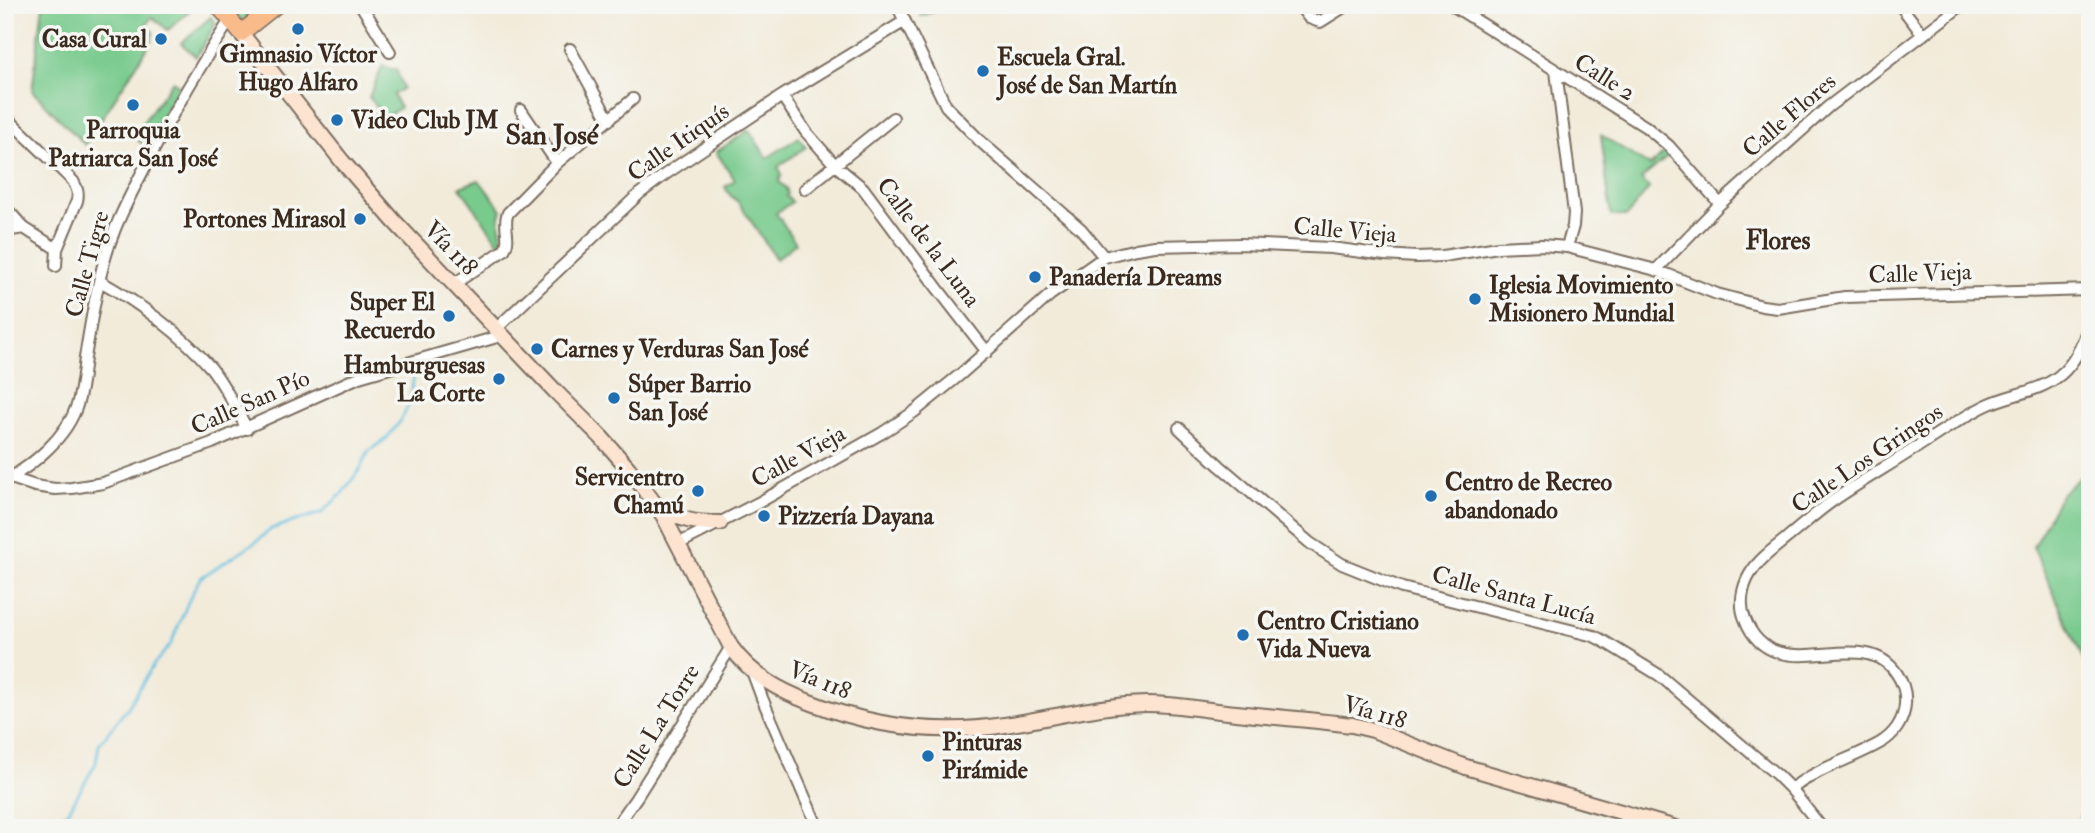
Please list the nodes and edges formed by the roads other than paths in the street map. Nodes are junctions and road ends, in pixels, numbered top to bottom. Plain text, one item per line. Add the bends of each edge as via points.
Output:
1 (9, 5) edge
2 (218, 5) edge
3 (276, 5) edge
4 (361, 5) edge
5 (897, 5) edge
6 (1299, 5) edge
7 (1347, 5) edge
8 (1452, 5) edge
9 (1900, 5) edge
10 (1962, 5) edge
11 (230, 20) junction
12 (905, 21) junction
13 (5, 28) edge
14 (241, 33) junction
15 (1923, 35) junction
16 (570, 49) dead end
17 (390, 52) dead end
18 (1556, 71) junction
19 (782, 96) junction
20 (633, 100) dead end
21 (521, 110) dead end
22 (5, 116) edge
23 (892, 118) dead end
24 (609, 120) junction
25 (557, 163) junction
26 (835, 165) junction
27 (805, 189) dead end
28 (1720, 204) junction
29 (5, 207) edge
30 (24, 228) junction
31 (5, 231) edge
32 (1567, 247) junction
33 (57, 249) junction
34 (1104, 257) junction
35 (56, 266) dead end
36 (1656, 270) junction
37 (100, 281) junction
38 (454, 284) junction
39 (2090, 290) edge
40 (2090, 320) edge
41 (501, 332) junction
42 (987, 352) junction
43 (1179, 428) dead end
44 (247, 429) junction
45 (8, 479) edge
46 (655, 503) junction
47 (720, 523) junction
48 (678, 544) junction
49 (731, 647) junction
50 (752, 671) junction
51 (1791, 789) junction
52 (615, 828) edge
53 (818, 828) edge
54 (1676, 828) edge
55 (1822, 828) edge

1 - 13 street
2 - 11 main road
3 - 14 main road
4 - 17 street
5 - 12 street
6 - 7 street via 1320,22
8 - 18 street, Calle 2
9 - 15 street
10 - 15 street, Calle Flores
11 - 14 main road
11 - 37 street, Calle Tigre via 206,55 122,211
12 - 19 street, Calle Itiquís
12 - 34 street via 946,106 1081,229
14 - 38 main road, Vía 118 via 342,161
15 - 28 street, Calle Flores via 1828,107
16 - 24 street
18 - 28 street, Calle 2 via 1646,127
18 - 32 street via 1574,213
19 - 26 street, Calle de la Luna
19 - 41 street, Calle Itiquís via 639,194
20 - 24 street
21 - 25 street
22 - 33 street via 77,188
23 - 26 street
24 - 25 street
25 - 38 street via 508,213 504,250
26 - 27 street
26 - 42 street, Calle de la Luna via 863,188
28 - 36 street, Calle Flores
29 - 30 street
30 - 31 street
30 - 33 street
32 - 34 street, Calle Vieja via 1522,245 1416,257 1222,244 1155,246
32 - 36 street, Calle Vieja
33 - 35 street
34 - 42 street, Calle Vieja via 1050,295
36 - 39 street, Calle Vieja via 1717,294 1778,308 1845,297
37 - 44 street via 134,300 183,340 210,368
37 - 45 street, Calle Tigre via 77,407 44,452
38 - 41 main road, Vía 118
40 - 51 street, Calle Los Gringos via 2081,347 2060,375 2038,388 1986,405 1835,500 1750,574 1742,610 1752,631 1770,649 1796,656 1867,653 1888,664 1905,693 1902,720 1889,737 1816,771
41 - 44 street, Calle San Pío via 359,377
41 - 46 main road, Vía 118 via 601,437
42 - 47 street, Calle Vieja via 882,433
43 - 51 street, Calle Santa Lucía via 1310,543 1342,564 1402,588 1594,636 1659,675
44 - 45 street, Calle San Pío via 87,487 55,489
46 - 47 main road via 683,520
46 - 48 main road, Vía 118
47 - 48 street, Calle Vieja
48 - 49 main road, Vía 118
49 - 50 main road, Vía 118
49 - 52 street, Calle La Torre
50 - 53 street
50 - 54 main road, Vía 118 via 829,710 918,729 984,728 1150,704 1352,725 1466,767
51 - 55 street, Calle Santa Lucía

